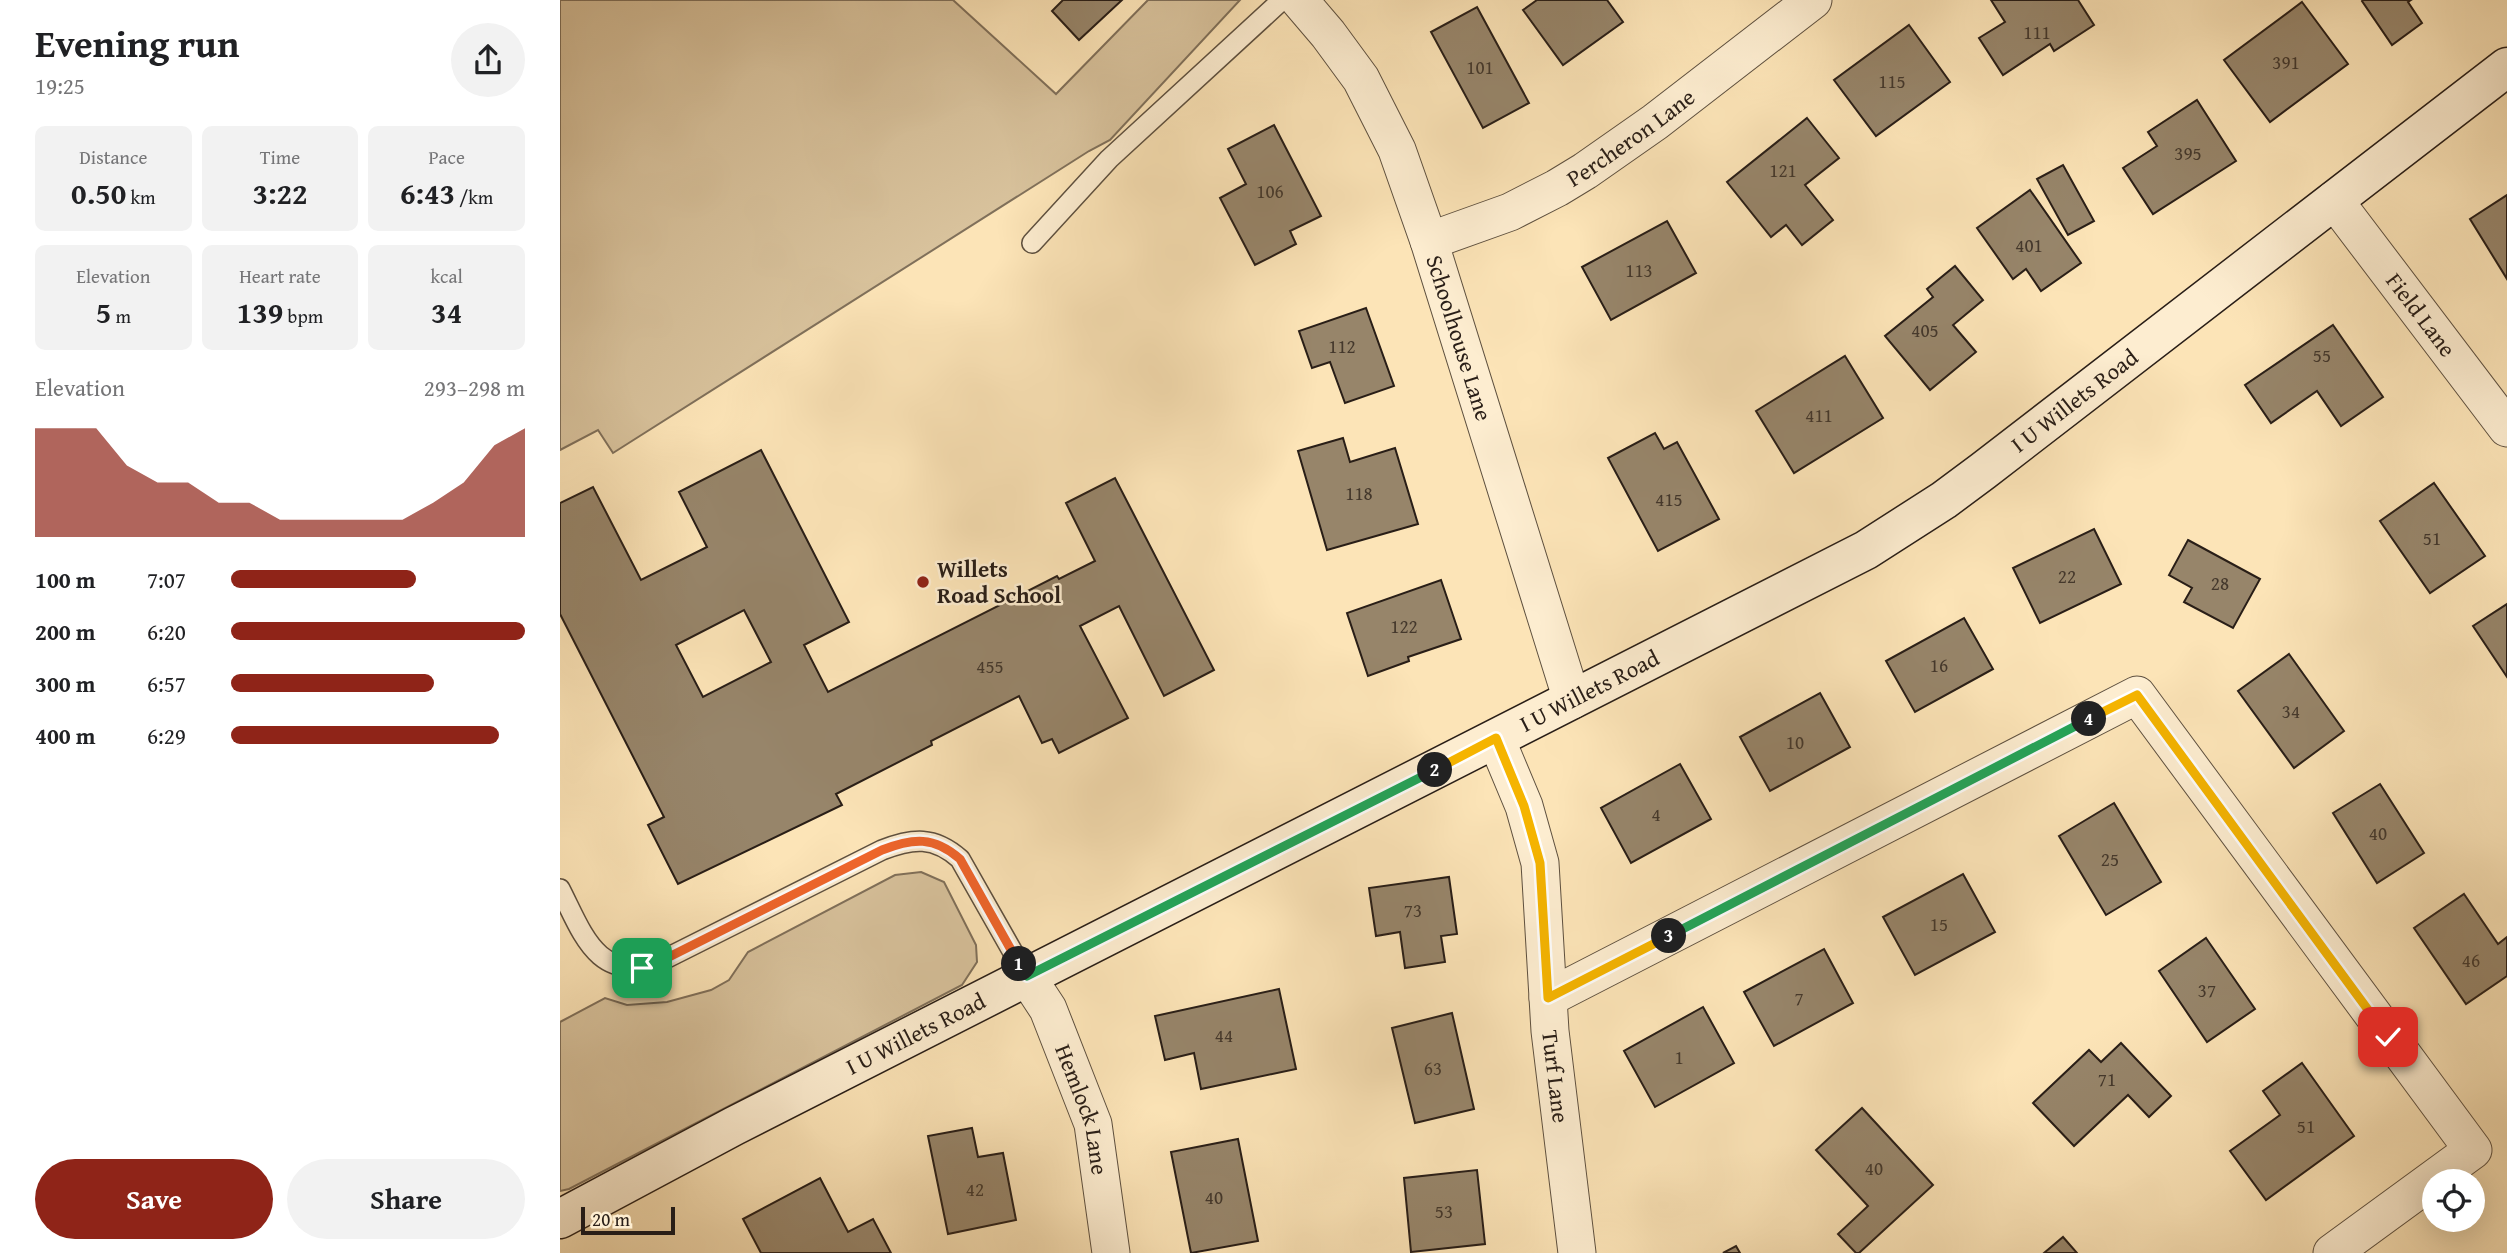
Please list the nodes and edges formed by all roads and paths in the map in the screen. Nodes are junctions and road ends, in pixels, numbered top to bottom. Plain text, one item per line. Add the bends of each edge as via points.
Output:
1 (1282, 0) edge
2 (1298, 0) edge
3 (1812, 0) edge
4 (2507, 67) edge
5 (2334, 200) junction
6 (1429, 241) junction
7 (1032, 243) dead end
8 (2507, 428) edge
9 (1572, 700) junction
10 (1496, 738) junction
11 (560, 889) edge
12 (1027, 976) junction
13 (1548, 998) junction
14 (560, 1219) edge
15 (1111, 1253) edge
16 (1577, 1253) edge
17 (2332, 1253) edge

1 - 7 lane via 1109,159
2 - 6 street, Schoolhouse Lane via 1369,93 1397,150
3 - 6 street, Percheron Lane via 1585,171 1510,212
4 - 5 main road, I U Willets Road
5 - 8 street, Field Lane
5 - 9 main road, I U Willets Road via 1944,500 1866,550
6 - 9 street, Schoolhouse Lane
9 - 10 main road, I U Willets Road
10 - 12 main road, I U Willets Road
10 - 13 street, Turf Lane via 1524,806 1540,863
11 - 12 lane via 599,957 613,965 642,968 882,850 925,841 948,848 960,859
12 - 14 main road, I U Willets Road
12 - 15 street, Hemlock Lane via 1048,1009 1093,1124
13 - 16 street, Turf Lane
13 - 17 street via 2137,695 2473,1150

